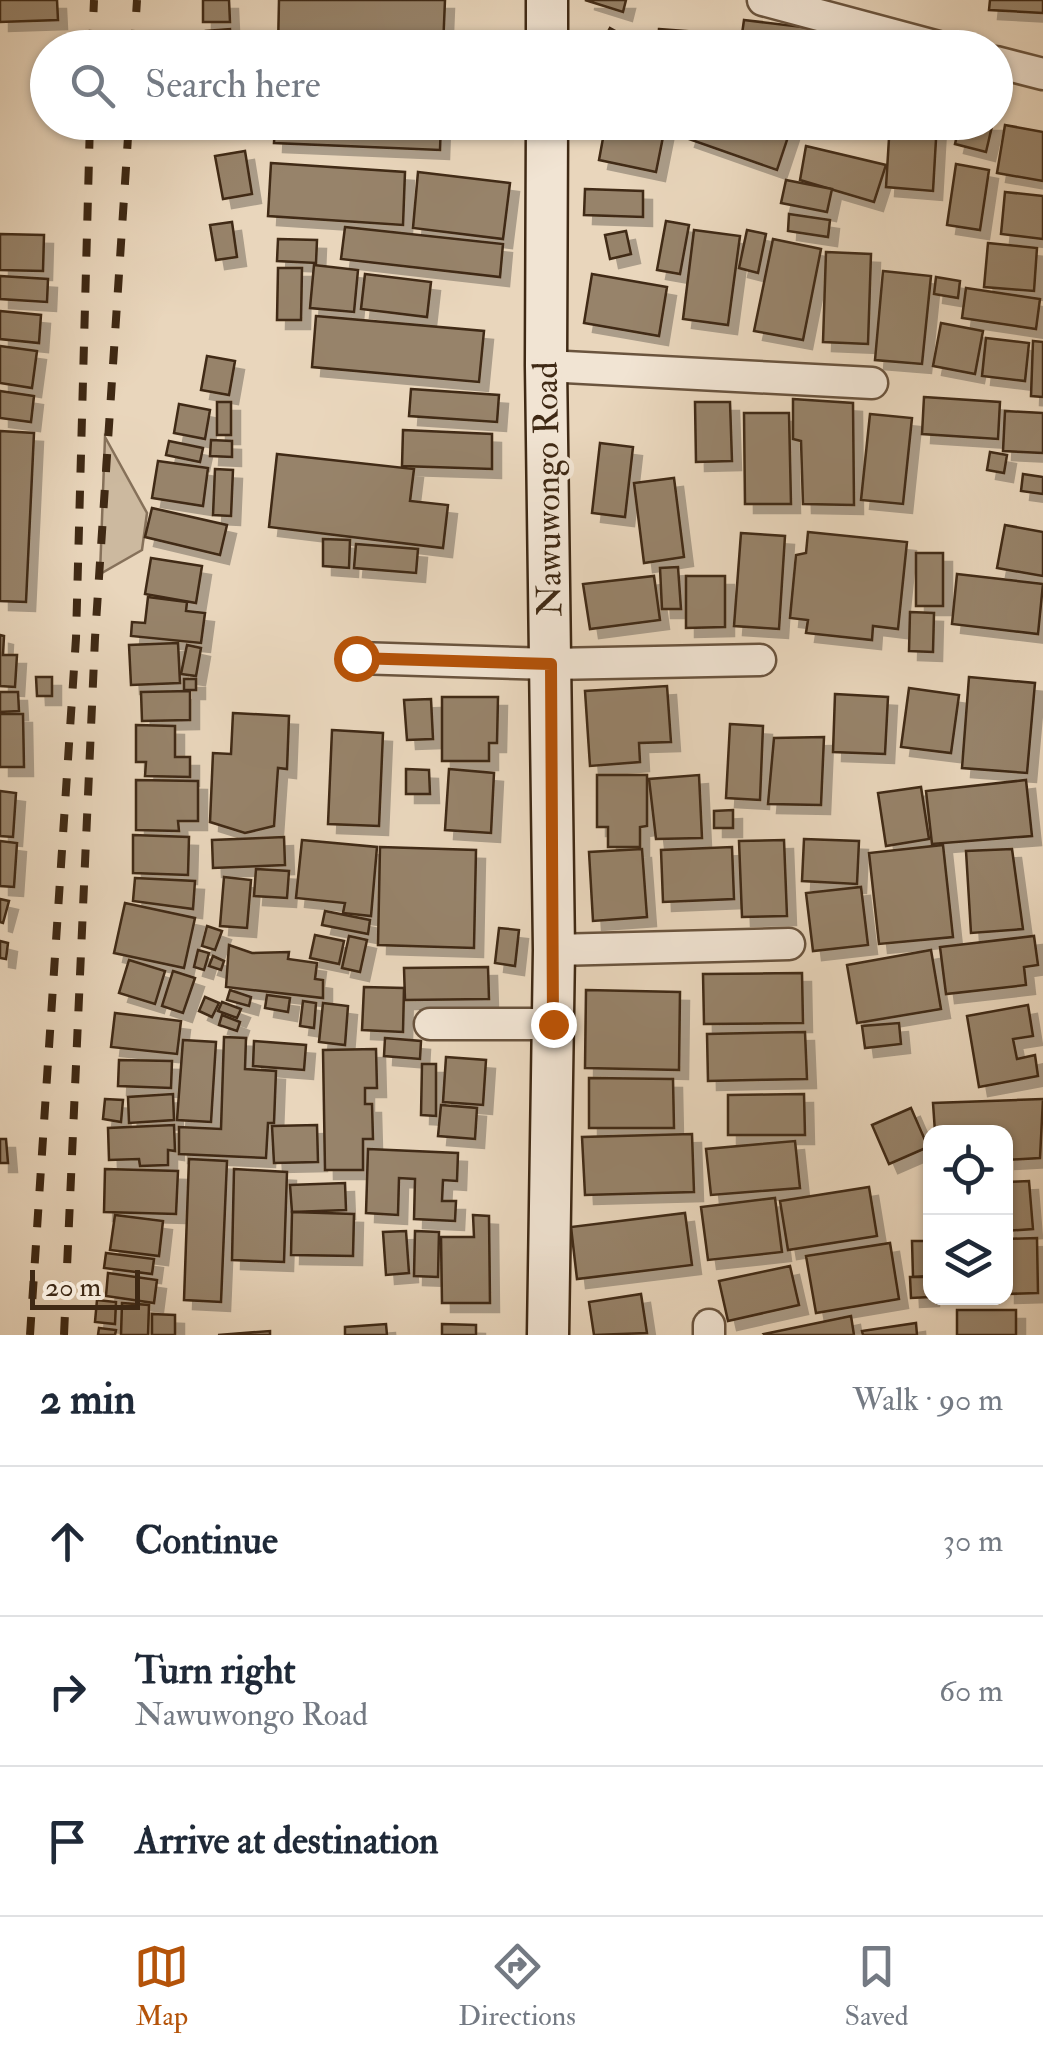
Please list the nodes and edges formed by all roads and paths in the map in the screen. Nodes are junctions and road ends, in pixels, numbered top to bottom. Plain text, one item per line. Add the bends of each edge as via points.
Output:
1 (547, 0) edge
2 (763, 0) edge
3 (547, 30) edge
4 (875, 30) edge
5 (1013, 66) edge
6 (1043, 74) edge
7 (546, 140) edge
8 (546, 366) junction
9 (872, 384) dead end
10 (356, 658) dead end
11 (760, 660) dead end
12 (551, 664) junction
13 (789, 944) dead end
14 (554, 950) junction
15 (430, 1024) dead end
16 (553, 1024) junction
17 (548, 1335) edge

1 - 3 street
2 - 4 street
5 - 6 street
7 - 8 street, Nawuwongo Road
8 - 9 street
8 - 12 street, Nawuwongo Road
10 - 12 street
11 - 12 street
12 - 14 street, Nawuwongo Road
13 - 14 street
14 - 16 street, Nawuwongo Road
15 - 16 street
16 - 17 street, Nawuwongo Road

